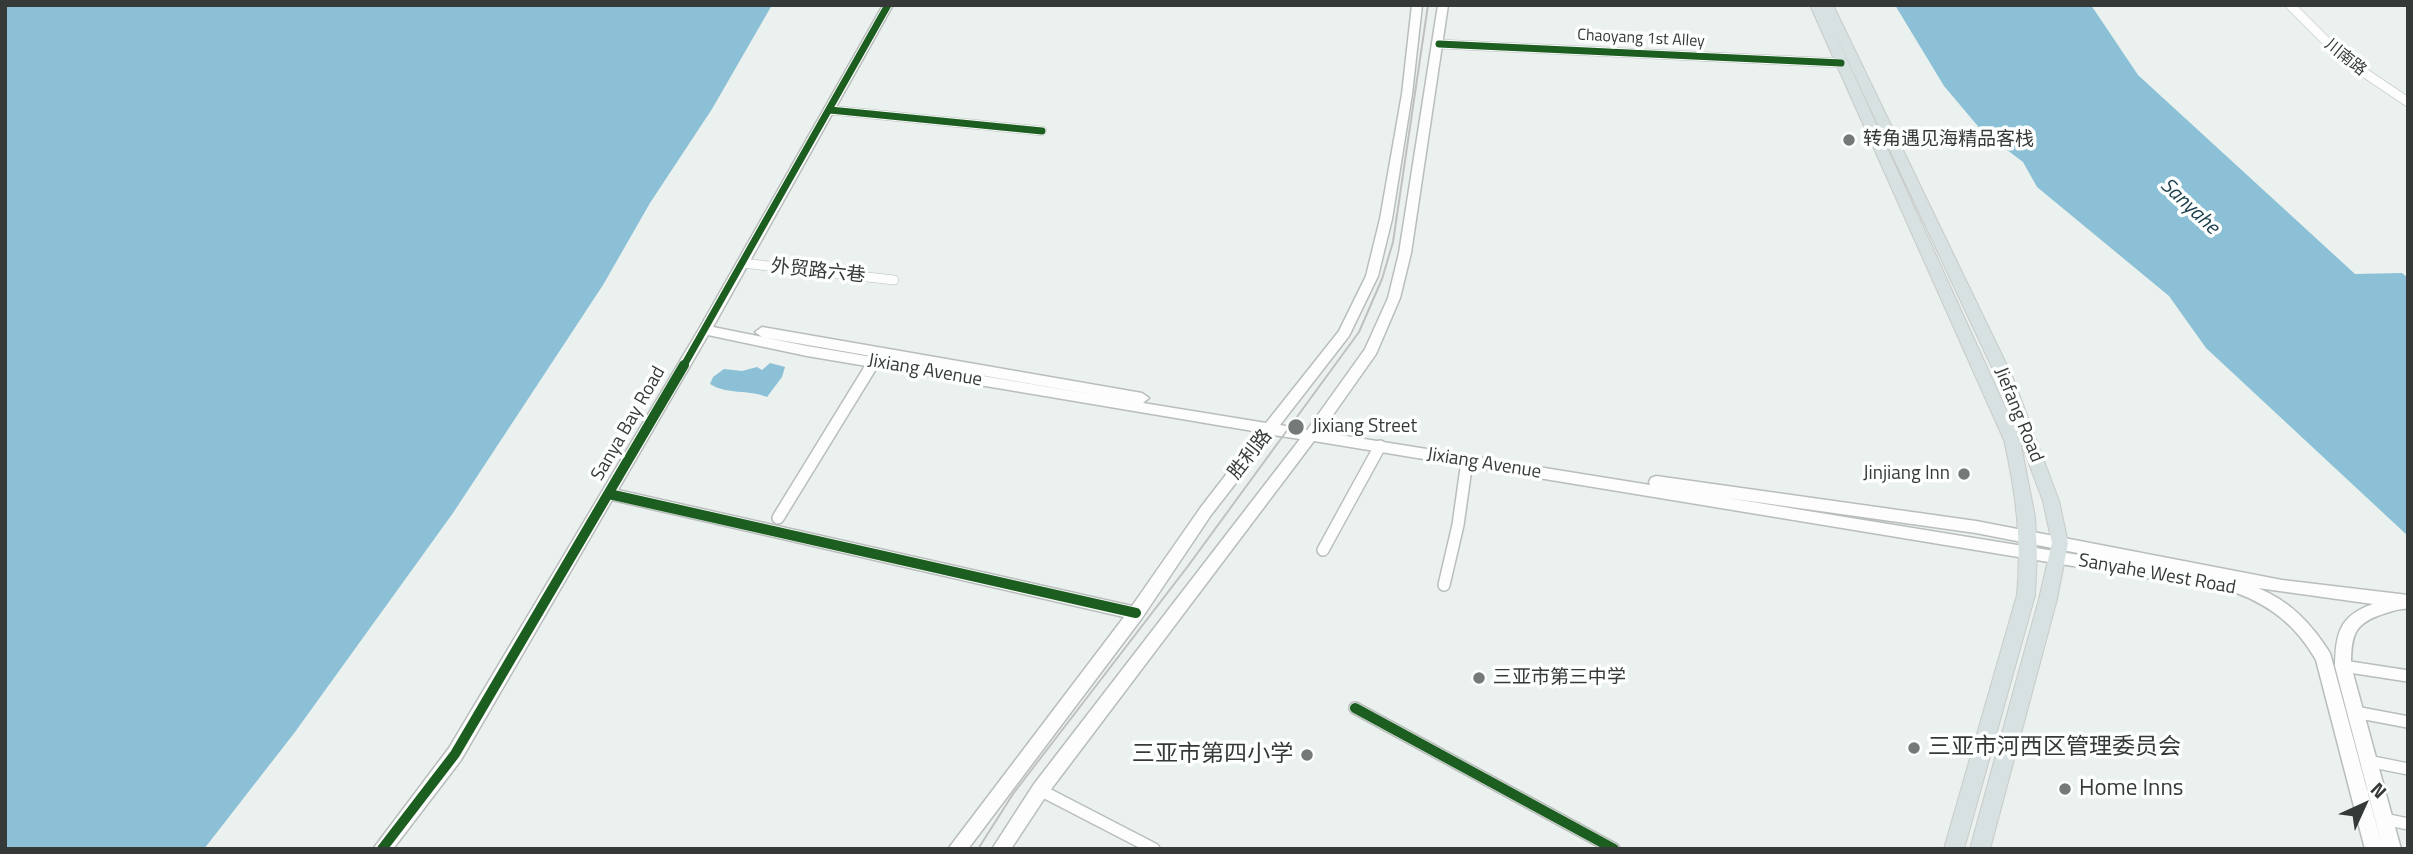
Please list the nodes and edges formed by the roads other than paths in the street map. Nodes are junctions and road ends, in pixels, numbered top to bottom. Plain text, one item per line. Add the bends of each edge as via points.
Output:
1 (888, 5) edge
2 (1417, 5) edge
3 (1443, 5) edge
4 (1816, 5) edge
5 (1827, 5) edge
6 (2290, 5) edge
7 (1438, 44) junction
8 (1841, 63) junction
9 (2408, 102) edge
10 (830, 110) junction
11 (1042, 131) dead end
12 (742, 263) junction
13 (894, 280) dead end
14 (707, 326) junction
15 (874, 362) junction
16 (1275, 425) junction
17 (1314, 431) junction
18 (1380, 446) junction
19 (1467, 461) junction
20 (609, 494) junction
21 (778, 518) dead end
22 (2031, 545) junction
23 (1323, 550) dead end
24 (2058, 550) junction
25 (1444, 585) dead end
26 (2405, 602) edge
27 (1136, 613) junction
28 (2343, 666) junction
29 (2408, 676) edge
30 (1355, 708) dead end
31 (2355, 712) junction
32 (2408, 722) edge
33 (2368, 761) junction
34 (2408, 769) edge
35 (1040, 790) junction
36 (2384, 819) junction
37 (2408, 824) edge
38 (382, 849) edge
39 (957, 849) edge
40 (1001, 849) edge
41 (1154, 849) edge
42 (1614, 849) edge
43 (1954, 849) edge
44 (1980, 849) edge
45 (2374, 849) edge
46 (2392, 849) edge

1 - 10 main road, Sanya Bay Road
2 - 16 main road, 胜利路 via 1387,219 1372,276 1344,333
3 - 7 main road, 胜利路
4 - 8 main road, Jiefang Road
5 - 24 main road, Jiefang Road via 2005,378 2051,501
6 - 9 street, 川南路 via 2333,50
7 - 8 street, Chaoyang 1st Alley
7 - 17 main road, 胜利路 via 1394,298 1366,359
8 - 22 main road, Jiefang Road via 2012,440 2027,503
10 - 11 street
10 - 12 main road, Sanya Bay Road
12 - 13 street, 外贸路六巷
12 - 14 main road, Sanya Bay Road
14 - 15 main road, Jixiang Avenue
14 - 16 main road, Jixiang Avenue
14 - 20 main road, Sanya Bay Road
15 - 16 main road, Jixiang Avenue
15 - 21 street
16 - 17 main road, Jixiang Avenue
16 - 27 main road, 胜利路 via 1206,512
17 - 18 main road, Jixiang Avenue
17 - 22 main road, Jixiang Avenue
17 - 35 main road, 胜利路
18 - 19 main road, Jixiang Avenue
18 - 23 street
19 - 22 main road, Jixiang Avenue
19 - 25 street
20 - 27 main road
20 - 38 main road, Sanya Bay Road via 455,754
22 - 24 main road, Jixiang Avenue
22 - 43 main road, Jiefang Road via 2025,595
24 - 26 main road, Sanyahe West Road
24 - 44 main road, Jiefang Road
24 - 45 main road, Sanyahe West Road via 2238,587 2289,611 2308,630 2324,658
26 - 28 main road via 2378,608 2349,624 2343,636
27 - 39 main road, 胜利路
28 - 29 street
28 - 31 main road
30 - 42 street
31 - 32 street
31 - 33 main road
33 - 34 street
33 - 36 main road
35 - 40 main road, 胜利路
35 - 41 street
36 - 37 street
36 - 46 main road

